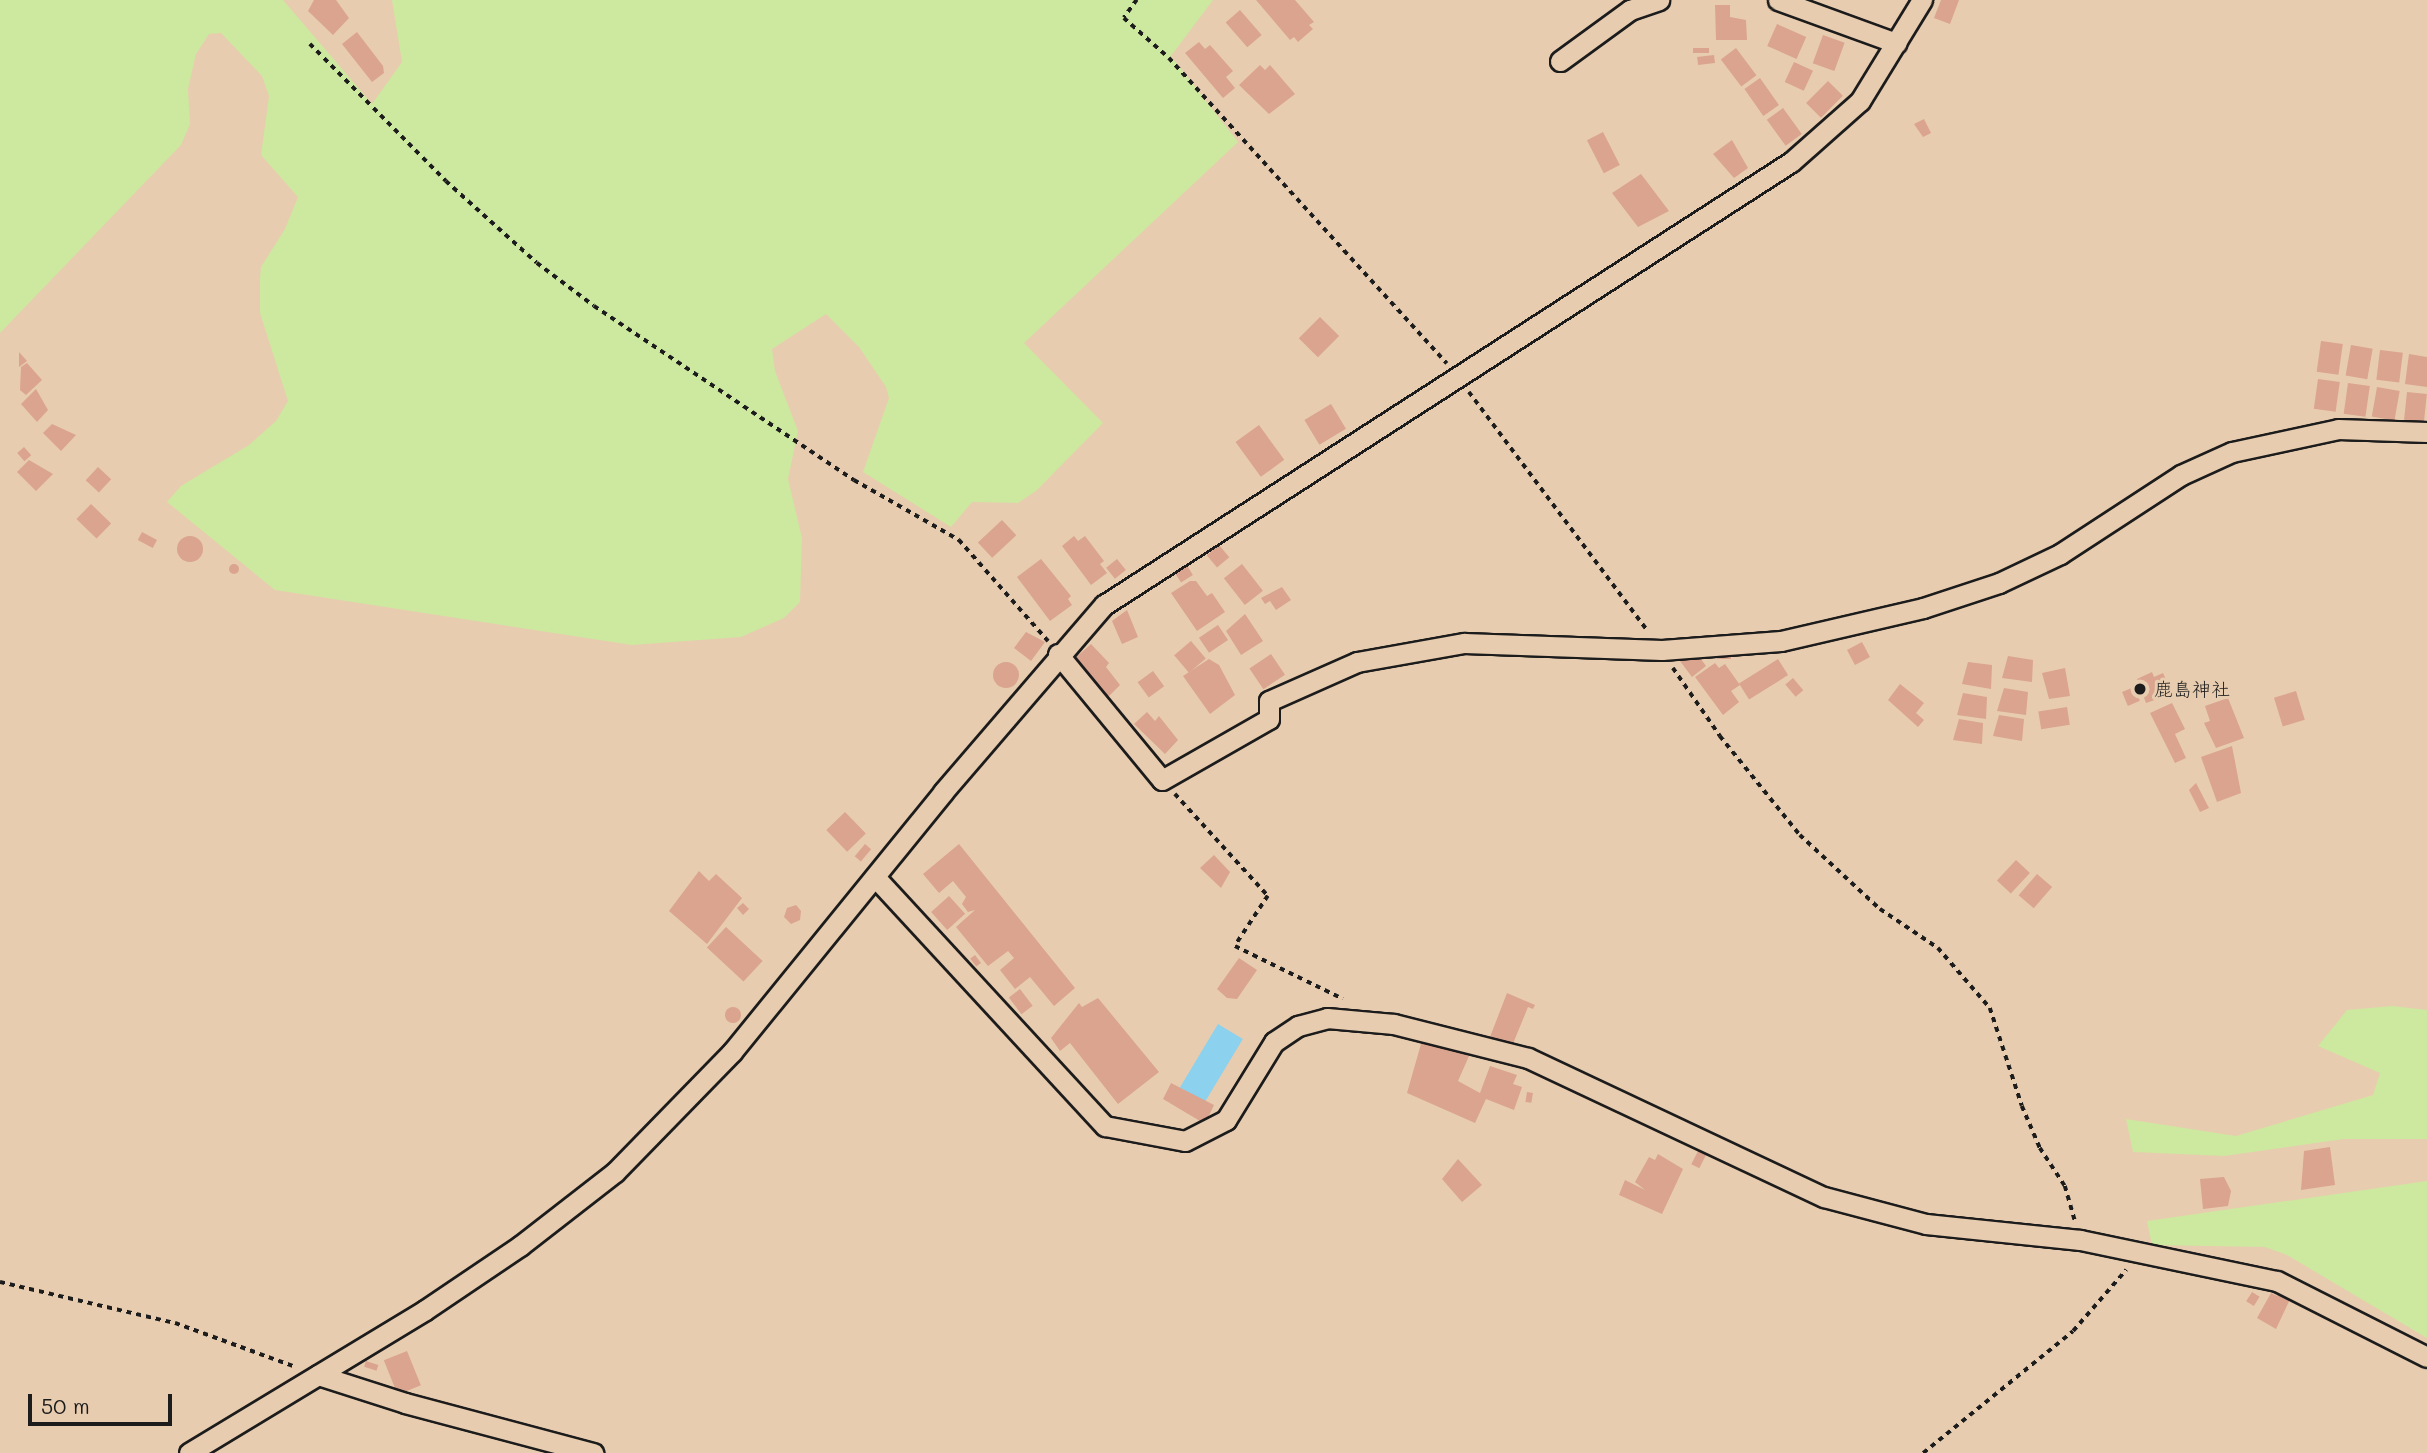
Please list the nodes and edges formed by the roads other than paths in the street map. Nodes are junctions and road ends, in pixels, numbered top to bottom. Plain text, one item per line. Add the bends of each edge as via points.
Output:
1 (1659, 0) edge
2 (1778, 0) edge
3 (1922, 0) edge
4 (1637, 3) edge
5 (1896, 43) junction
6 (1560, 61) dead end
7 (2427, 432) edge
8 (1058, 654) junction
9 (876, 877) junction
10 (2427, 1357) edge
11 (318, 1375) junction
12 (189, 1453) edge
13 (593, 1453) edge

1 - 4 street
2 - 5 street
3 - 5 street
4 - 6 street
5 - 8 street via 1860,101 1791,162 1152,571 1104,605
7 - 8 street via 2338,429 2232,452 2181,475 2060,554 1999,583 1923,608 1771,643 1662,650 1487,642 1376,657 1321,675 1269,701 1269,719 1162,780
8 - 9 street
9 - 10 street via 1105,1126 1185,1141 1226,1119 1274,1042 1298,1026 1327,1018 1394,1024 1528,1058 1824,1197 1926,1224 2080,1240 2277,1281
9 - 11 street via 732,1052 615,1172 500,1260
11 - 12 street
11 - 13 street

